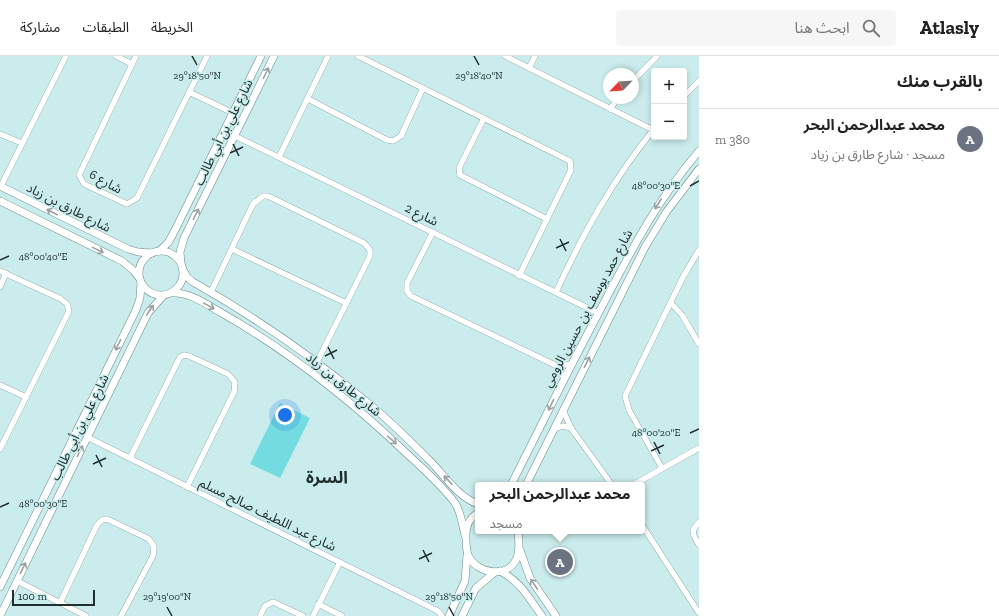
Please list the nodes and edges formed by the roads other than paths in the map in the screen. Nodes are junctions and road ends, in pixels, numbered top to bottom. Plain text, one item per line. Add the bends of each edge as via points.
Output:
1 (66, 56) edge
2 (116, 56) edge
3 (136, 56) edge
4 (208, 56) edge
5 (261, 56) edge
6 (274, 56) edge
7 (328, 56) edge
8 (358, 56) edge
9 (505, 56) edge
10 (535, 56) edge
11 (657, 56) edge
12 (132, 64) junction
13 (529, 68) junction
14 (639, 75) edge
15 (699, 81) edge
16 (423, 88) junction
17 (190, 92) junction
18 (687, 93) edge
19 (308, 99) junction
20 (614, 104) edge
21 (610, 109) junction
22 (232, 113) junction
23 (484, 118) junction
24 (651, 128) edge
25 (651, 132) edge
26 (0, 134) edge
27 (235, 136) junction
28 (22, 143) junction
29 (699, 152) edge
30 (279, 157) junction
31 (699, 169) edge
32 (683, 170) junction
33 (692, 178) junction
34 (673, 182) junction
35 (1, 186) edge
36 (682, 190) junction
37 (0, 201) edge
38 (548, 219) junction
39 (71, 221) junction
40 (81, 226) junction
41 (174, 232) junction
42 (433, 232) junction
43 (65, 234) junction
44 (75, 238) junction
45 (184, 238) junction
46 (232, 248) junction
47 (699, 250) edge
48 (155, 252) junction
49 (182, 267) junction
50 (0, 270) edge
51 (6, 274) junction
52 (519, 276) junction
53 (141, 281) junction
54 (0, 287) edge
55 (211, 292) junction
56 (556, 292) junction
57 (172, 293) junction
58 (163, 296) junction
59 (346, 303) junction
60 (671, 303) junction
61 (598, 313) junction
62 (261, 322) junction
63 (128, 324) junction
64 (139, 331) junction
65 (253, 332) junction
66 (277, 332) junction
67 (270, 342) junction
68 (699, 344) edge
69 (317, 362) junction
70 (571, 364) junction
71 (557, 366) junction
72 (564, 378) junction
73 (0, 385) edge
74 (26, 397) junction
75 (563, 410) junction
76 (571, 428) junction
77 (554, 429) junction
78 (87, 437) junction
79 (699, 448) edge
80 (0, 450) edge
81 (526, 456) junction
82 (130, 458) junction
83 (538, 462) junction
84 (662, 468) junction
85 (513, 482) edge
86 (528, 482) edge
87 (610, 482) edge
88 (638, 482) edge
89 (187, 486) junction
90 (475, 502) edge
91 (38, 509) junction
92 (49, 515) junction
93 (475, 516) edge
94 (699, 522) edge
95 (29, 527) junction
96 (645, 530) edge
97 (41, 532) junction
98 (518, 534) edge
99 (465, 535) junction
100 (699, 545) edge
101 (519, 548) junction
102 (467, 553) junction
103 (340, 562) junction
104 (497, 572) junction
105 (17, 581) junction
106 (0, 587) edge
107 (60, 603) junction
108 (318, 604) junction
109 (453, 608) junction
110 (438, 611) junction
111 (699, 613) edge
112 (0, 616) edge
113 (86, 616) edge
114 (121, 616) edge
115 (260, 616) edge
116 (303, 616) edge
117 (313, 616) edge
118 (342, 616) edge
119 (442, 616) edge
120 (449, 616) edge
121 (462, 616) edge
122 (542, 616) edge
123 (556, 616) edge

1 - 28 street
2 - 12 street
3 - 12 street, شارع 6
4 - 17 street, شارع 6
5 - 22 street, شارع علي بن أبي طالب
27 -> 6 street, شارع علي بن أبي طالب
7 - 19 street
8 - 16 street
9 - 13 street
10 - 13 street
11 - 14 street
12 - 17 street, شارع 6 via 80,170 79,178 84,184 126,204 135,200
13 - 21 street
15 - 18 street
16 - 19 street via 401,136 393,141
16 - 23 street
17 - 22 street
19 - 30 street
20 - 21 street
21 - 24 street
22 - 41 street, شارع علي بن أبي طالب
23 - 38 street via 570,161 571,170
23 - 38 street via 459,168 460,175
25 - 56 street via 595,213
26 - 28 street
27 - 30 street, شارع 2
45 -> 27 street, شارع علي بن أبي طالب
28 - 35 street
29 - 32 street, شارع حمد يوسف بن حسين الرومي
30 - 42 street, شارع 2
31 - 33 street, شارع حمد يوسف بن حسين الرومي
32 - 33 street
32 - 34 street, شارع حمد يوسف بن حسين الرومي
33 - 36 street, شارع حمد يوسف بن حسين الرومي
34 - 36 street via 680,184
34 -> 61 street, شارع حمد يوسف بن حسين الرومي via 639,235
39 -> 35 street, شارع طارق بن زياد
75 -> 36 street, شارع حمد يوسف بن حسين الرومي via 645,247
37 - 43 street, شارع طارق بن زياد
38 - 52 street
39 - 40 street, شارع طارق بن زياد
39 - 43 street
40 - 44 street via 76,230
40 - 48 street, شارع طارق بن زياد via 128,249
41 - 45 street via 179,238
41 - 48 street, شارع علي بن أبي طالب via 168,243
42 - 52 street, شارع 2
42 - 71 street via 407,284 409,294
43 - 44 street, شارع طارق بن زياد
44 -> 53 street, شارع طارق بن زياد via 123,262
45 - 49 street, شارع علي بن أبي طالب via 180,252
46 - 55 street
46 - 59 street
46 - 59 street via 255,202 260,197 268,196 368,246 370,256
47 - 60 street
48 - 49 street via 170,253
48 - 53 street via 141,264
49 - 55 street, شارع طارق بن زياد via 189,280
49 - 57 street via 180,285
50 - 51 street
51 - 54 street
51 - 74 street via 61,299 69,308
52 - 56 street, شارع 2
53 - 58 street via 150,292
53 - 63 street, شارع علي بن أبي طالب via 139,302
55 - 62 street, شارع طارق بن زياد
56 - 61 street, شارع 2
57 - 58 street
57 -> 65 street, شارع طارق بن زياد via 190,296
64 -> 58 street, شارع علي بن أبي طالب via 150,309
59 - 69 street
60 - 68 street via 682,315
60 - 84 street via 625,396 628,410
61 - 70 street, شارع حمد يوسف بن حسين الرومي
62 - 65 street via 261,331
62 - 66 street, شارع طارق بن زياد
63 - 64 street via 136,324
63 -> 91 street, شارع علي بن أبي طالب
64 - 78 street, شارع علي بن أبي طالب
65 - 67 street, شارع طارق بن زياد
66 - 67 street via 268,335
66 - 69 street, شارع طارق بن زياد
67 -> 99 street, شارع طارق بن زياد via 329,386 420,466 455,504
90 -> 69 street, شارع طارق بن زياد via 464,497 402,433
70 - 71 street
70 - 72 street, شارع حمد يوسف بن حسين الرومي
71 - 72 street
72 -> 81 street, شارع حمد يوسف بن حسين الرومي
73 - 74 street
74 - 80 street
75 - 76 street
75 - 77 street, شارع حمد يوسف بن حسين الرومي
76 - 77 street via 562,426
76 - 87 street
77 - 83 street, شارع حمد يوسف بن حسين الرومي
78 - 82 street, شارع عبد اللطيف صالح مسلم
92 -> 78 street, شارع علي بن أبي طالب
79 - 84 street
81 - 83 street via 530,462
81 - 85 street, شارع حمد يوسف بن حسين الرومي
82 - 89 street, شارع عبد اللطيف صالح مسلم
82 - 89 street via 180,357 189,356 228,374 234,382 235,389
83 - 86 street, شارع حمد يوسف بن حسين الرومي
84 - 88 street
89 - 103 street, شارع عبد اللطيف صالح مسلم
91 - 92 street via 42,515
91 - 95 street, شارع علي بن أبي طالب
92 - 97 street, شارع علي بن أبي طالب
93 - 99 street via 470,520
94 - 100 street via 693,530
95 - 97 street via 37,523
95 - 106 street, شارع علي بن أبي طالب
96 - 111 street
105 -> 97 street, شارع علي بن أبي طالب
98 - 101 street
99 - 102 street, شارع طارق بن زياد
101 - 104 street via 513,564
123 -> 101 street via 524,567
102 - 104 street via 477,567
102 - 109 street via 465,581
103 - 108 street
103 - 110 street, شارع عبد اللطيف صالح مسلم
104 - 121 street via 476,588
104 - 122 street via 514,579
105 - 107 street
105 - 112 street, شارع علي بن أبي طالب
107 - 113 street
107 - 114 street via 96,527 100,521 106,519 149,539 154,547 153,556
108 - 117 street
108 - 118 street
109 - 110 street
109 - 120 street
110 - 119 street, شارع عبد اللطيف صالح مسلم
115 - 116 street via 265,606 273,602

